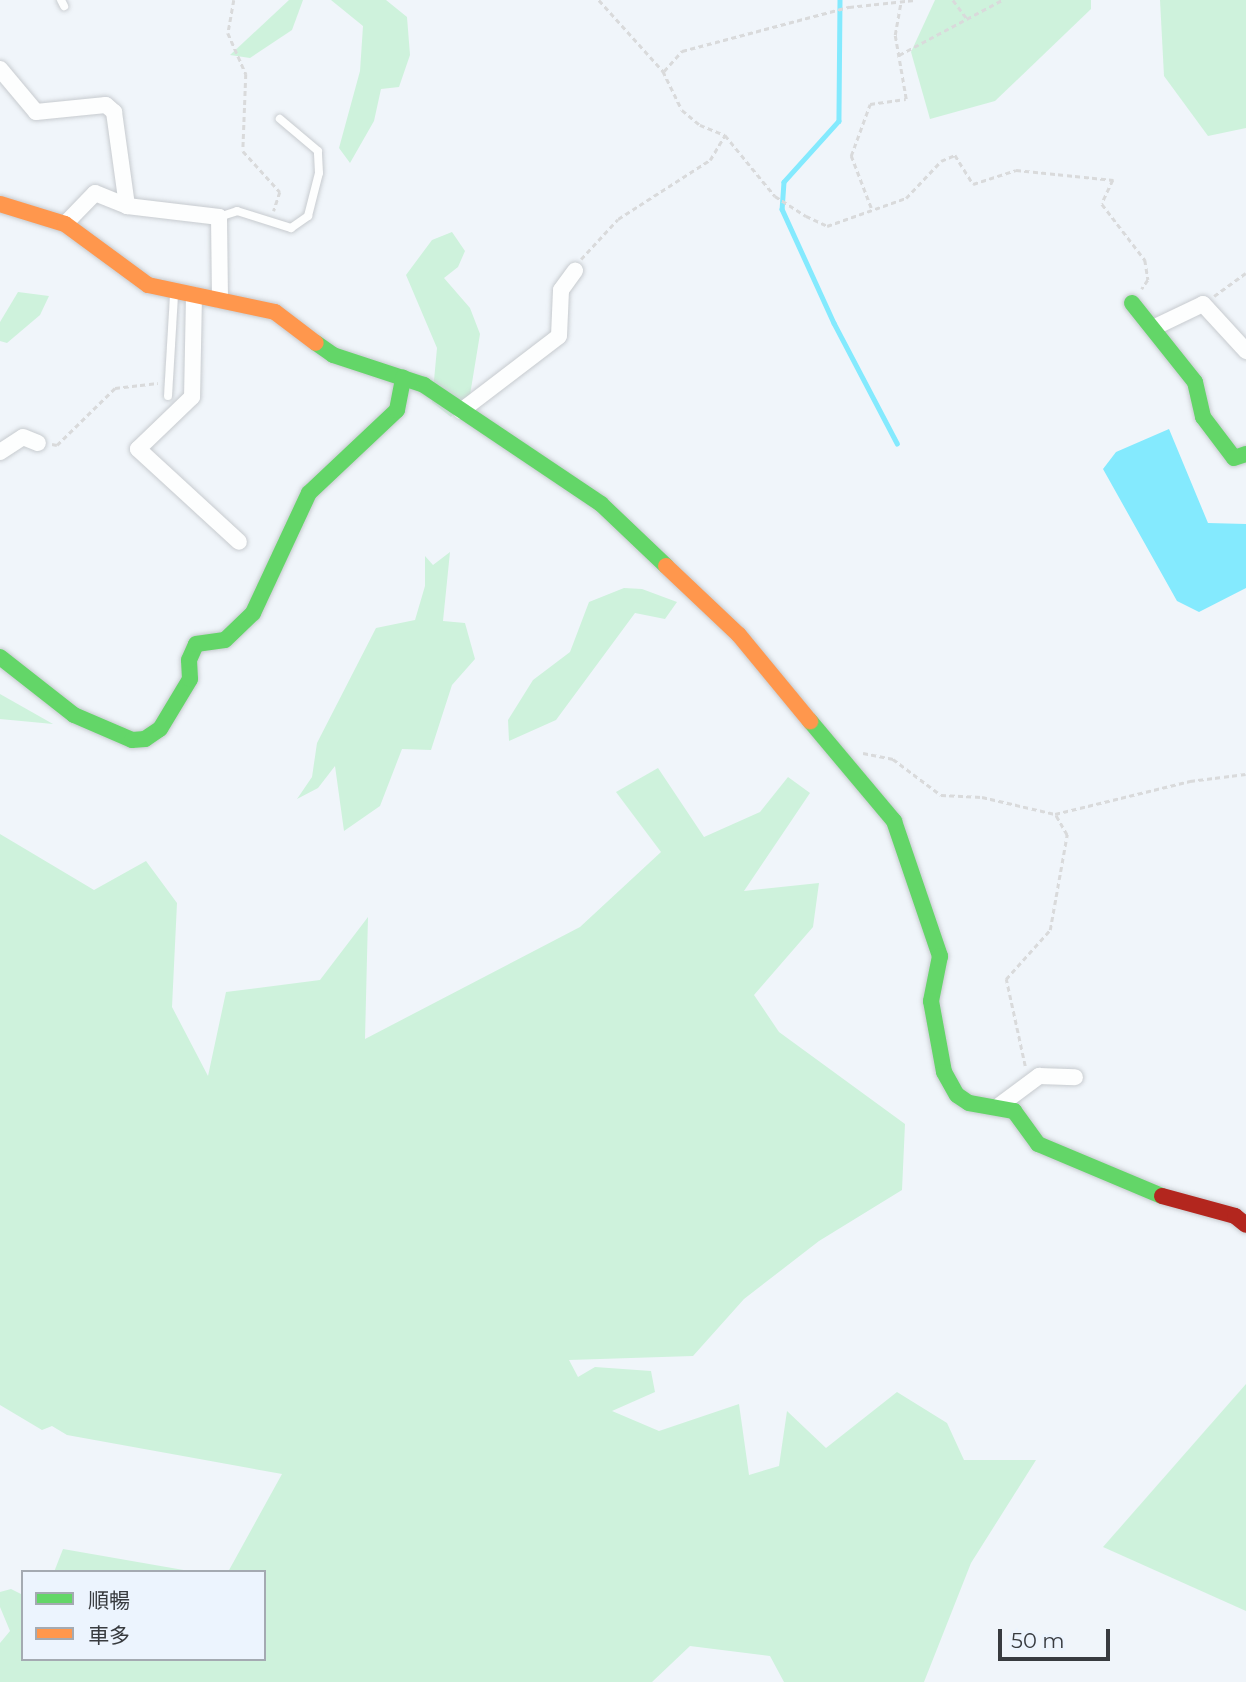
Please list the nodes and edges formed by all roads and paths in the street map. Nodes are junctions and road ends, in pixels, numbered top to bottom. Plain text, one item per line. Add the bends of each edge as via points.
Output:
1 (234, 0) edge
2 (600, 0) edge
3 (915, 0) edge
4 (953, 0) edge
5 (1002, 0) edge
6 (901, 2) junction
7 (968, 20) junction
8 (899, 55) junction
9 (0, 69) edge
10 (663, 71) junction
11 (280, 119) dead end
12 (725, 135) junction
13 (0, 204) edge
14 (127, 206) junction
15 (871, 208) junction
16 (219, 217) junction
17 (270, 222) junction
18 (65, 224) junction
19 (575, 271) joint
20 (1246, 273) edge
21 (175, 291) junction
22 (194, 295) junction
23 (220, 300) junction
24 (1132, 303) joint
25 (1203, 304) junction
26 (1155, 327) junction
27 (1246, 351) edge
28 (404, 378) junction
29 (166, 382) junction
30 (168, 396) dead end
31 (461, 411) junction
32 (38, 443) joint
33 (0, 452) edge
34 (1246, 454) edge
35 (239, 542) dead end
36 (0, 657) edge
37 (860, 750) dead end
38 (1246, 774) edge
39 (1055, 814) junction
40 (1075, 1077) dead end
41 (1029, 1083) junction
42 (1000, 1105) junction
43 (1246, 1225) edge

1 - 17 path via 228,33 246,74 243,151 281,192
2 - 10 path
3 - 6 path
4 - 7 path
5 - 7 path
6 - 8 path via 895,35
6 - 10 path via 849,7 682,51
7 - 8 path
8 - 15 path via 906,99 870,104 851,156
9 - 14 street via 36,112 106,104 114,111
10 - 12 path via 681,110 699,125
11 - 17 lane via 318,151 319,173 302,224 291,228
12 - 15 path via 775,196 827,226
12 - 19 path via 710,160 618,219 581,258
13 - 18 street
14 - 16 street
14 - 18 street via 94,193
15 - 24 path via 906,198 941,160 955,155 973,184 1016,170 1113,180 1102,204 1145,260 1148,280
16 - 17 lane via 237,212
16 - 23 street
18 - 21 street via 139,280
19 - 31 street via 561,290 559,335
20 - 25 path
21 - 22 street
21 - 29 lane
22 - 23 street
22 - 35 street via 192,397 138,449
23 - 28 street via 275,312 333,355
24 - 26 street
25 - 26 street
25 - 27 street
26 - 34 street via 1195,382 1203,417 1234,458
28 - 31 street via 424,385
28 - 36 street via 397,410 309,493 253,613 225,640 196,644 189,660 190,679 160,729 145,739 132,740 74,715
29 - 30 lane
29 - 32 path via 115,388 57,444
31 - 42 street via 601,504 739,635 894,821 940,956 931,1001 946,1083 969,1103
32 - 33 street via 23,438
37 - 39 path via 868,757 892,759 941,795 982,797
38 - 39 path via 1190,781
39 - 41 path via 1067,835 1050,930 1006,979
40 - 41 street via 1039,1076
41 - 42 street
42 - 43 street via 1014,1111 1038,1144 1049,1150 1146,1192 1235,1216

